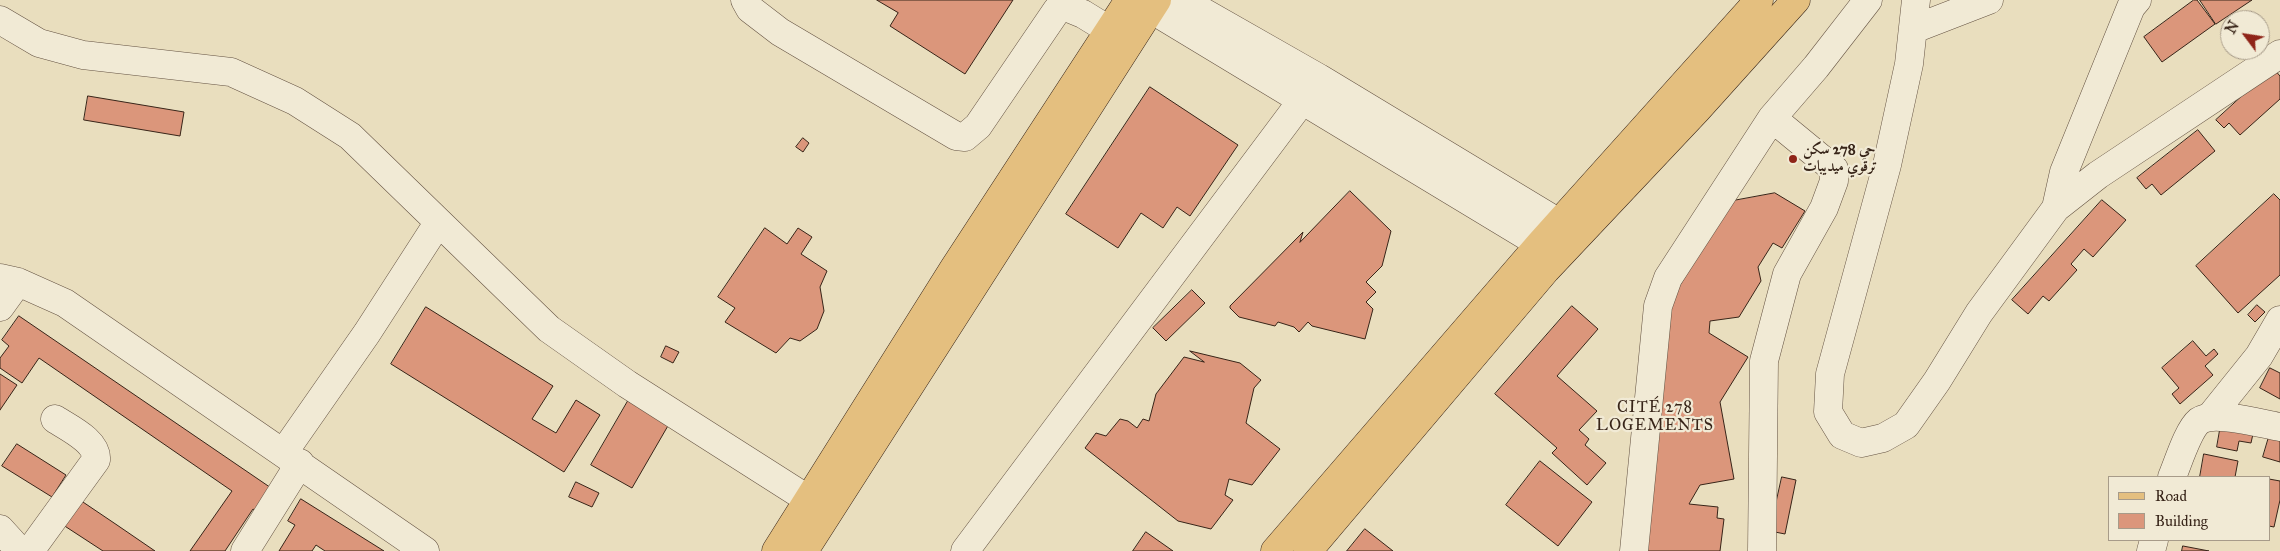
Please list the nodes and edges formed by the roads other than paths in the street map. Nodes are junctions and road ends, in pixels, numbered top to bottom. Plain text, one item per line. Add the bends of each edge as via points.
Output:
1 (745, 0) edge
2 (1182, 0) edge
3 (1759, 0) edge
4 (1796, 0) edge
5 (1868, 0) edge
6 (1916, 0) edge
7 (1989, 0) edge
8 (2137, 0) edge
9 (1143, 2) edge
10 (1068, 3) edge
11 (0, 20) edge
12 (1914, 29) junction
13 (1109, 30) junction
14 (2280, 54) edge
15 (1311, 89) junction
16 (1772, 118) junction
17 (2056, 208) junction
18 (438, 223) junction
19 (1559, 223) junction
20 (1540, 244) junction
21 (965, 275) junction
22 (9, 280) edge
23 (0, 307) edge
24 (2280, 320) edge
25 (2210, 417) junction
26 (54, 419) dead end
27 (2280, 427) edge
28 (292, 458) junction
29 (2172, 476) edge
30 (818, 506) junction
31 (0, 529) edge
32 (20, 551) edge
33 (30, 551) edge
34 (245, 551) edge
35 (425, 551) edge
36 (776, 551) edge
37 (804, 551) edge
38 (965, 551) edge
39 (1275, 551) edge
40 (1308, 551) edge
41 (1634, 551) edge
42 (1762, 551) edge

1 - 10 street via 750,9 780,32 956,136 965,137 978,126 1057,10
2 - 15 street
3 - 19 main road
4 - 40 main road via 1546,270
5 - 16 street
6 - 12 street
7 - 12 street
8 - 17 street via 2131,7 2064,172
9 - 13 main road
9 - 15 street
9 - 21 main road
10 - 13 street
11 - 18 street via 39,43 84,55 231,72 295,101 350,136
12 - 17 street via 1887,165 1830,374 1828,412 1842,434 1861,443 1883,438 1906,425 1979,313
13 - 21 main road
14 - 17 street via 2098,175
15 - 19 street
15 - 20 street
15 - 38 street
16 - 41 street via 1668,278 1658,306
16 - 42 street via 1834,169 1834,181 1824,208 1787,274 1764,361
18 - 28 street
18 - 30 street via 549,329 627,384
19 - 20 main road
20 - 39 main road
21 - 30 main road
22 - 23 street
22 - 28 street via 64,303
24 - 25 street via 2259,356
25 - 27 street
25 - 29 street via 2200,420 2193,429
26 - 33 street via 89,443 96,452 96,460
28 - 34 street
28 - 35 street
30 - 36 main road
30 - 37 main road
31 - 32 street

